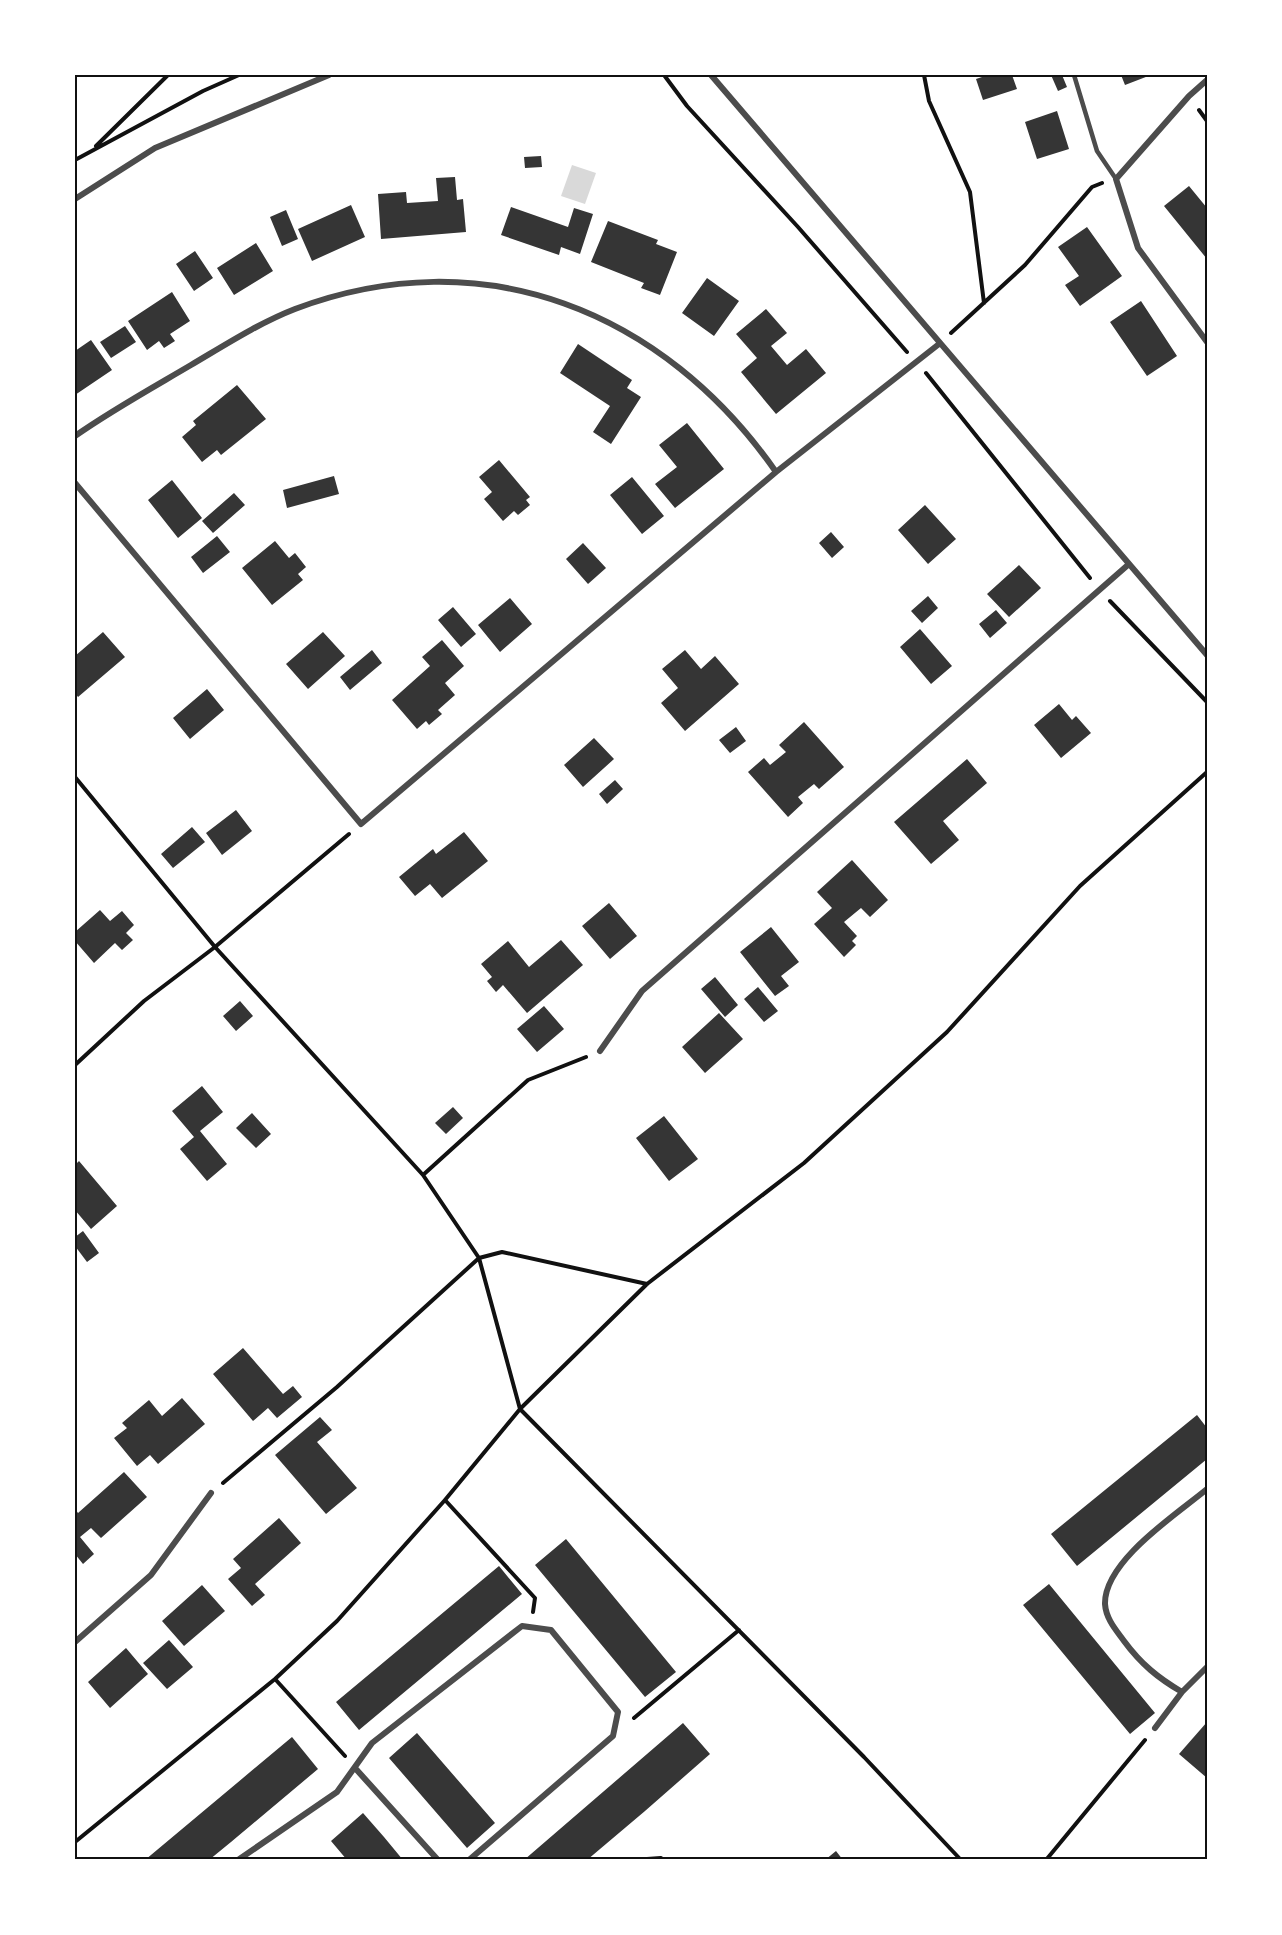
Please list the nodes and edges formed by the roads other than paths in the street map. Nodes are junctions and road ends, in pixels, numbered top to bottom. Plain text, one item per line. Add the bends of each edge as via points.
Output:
1 (329, 75) edge
2 (711, 75) edge
3 (1074, 75) edge
4 (1207, 80) edge
5 (1116, 178) junction
6 (75, 199) edge
7 (1207, 342) edge
8 (939, 344) junction
9 (75, 436) edge
10 (776, 472) junction
11 (75, 483) edge
12 (1129, 564) junction
13 (1207, 655) edge
14 (600, 1051) road end
15 (1207, 1490) edge
16 (211, 1493) road end
17 (75, 1642) edge
18 (1207, 1667) edge
19 (1182, 1692) junction
20 (1155, 1728) road end
21 (355, 1768) junction
22 (238, 1860) edge
23 (438, 1860) edge
24 (469, 1860) edge

1 - 6 street via 155,148
2 - 8 street
3 - 5 lane via 1097,151
4 - 5 street
5 - 7 street via 1138,249
8 - 10 street
8 - 12 street
9 - 10 street via 250,330 294,309 387,285 437,282 490,285 553,299 605,318 688,375 724,408
10 - 11 street via 361,824
12 - 13 street
12 - 14 street via 642,991
15 - 19 street via 1132,1551 1111,1580 1105,1604 1109,1620 1138,1660 1159,1679
16 - 17 street via 151,1575
18 - 19 street
19 - 20 street
21 - 22 street via 337,1792
21 - 23 street
21 - 24 street via 372,1743 522,1626 551,1630 618,1712 613,1736

